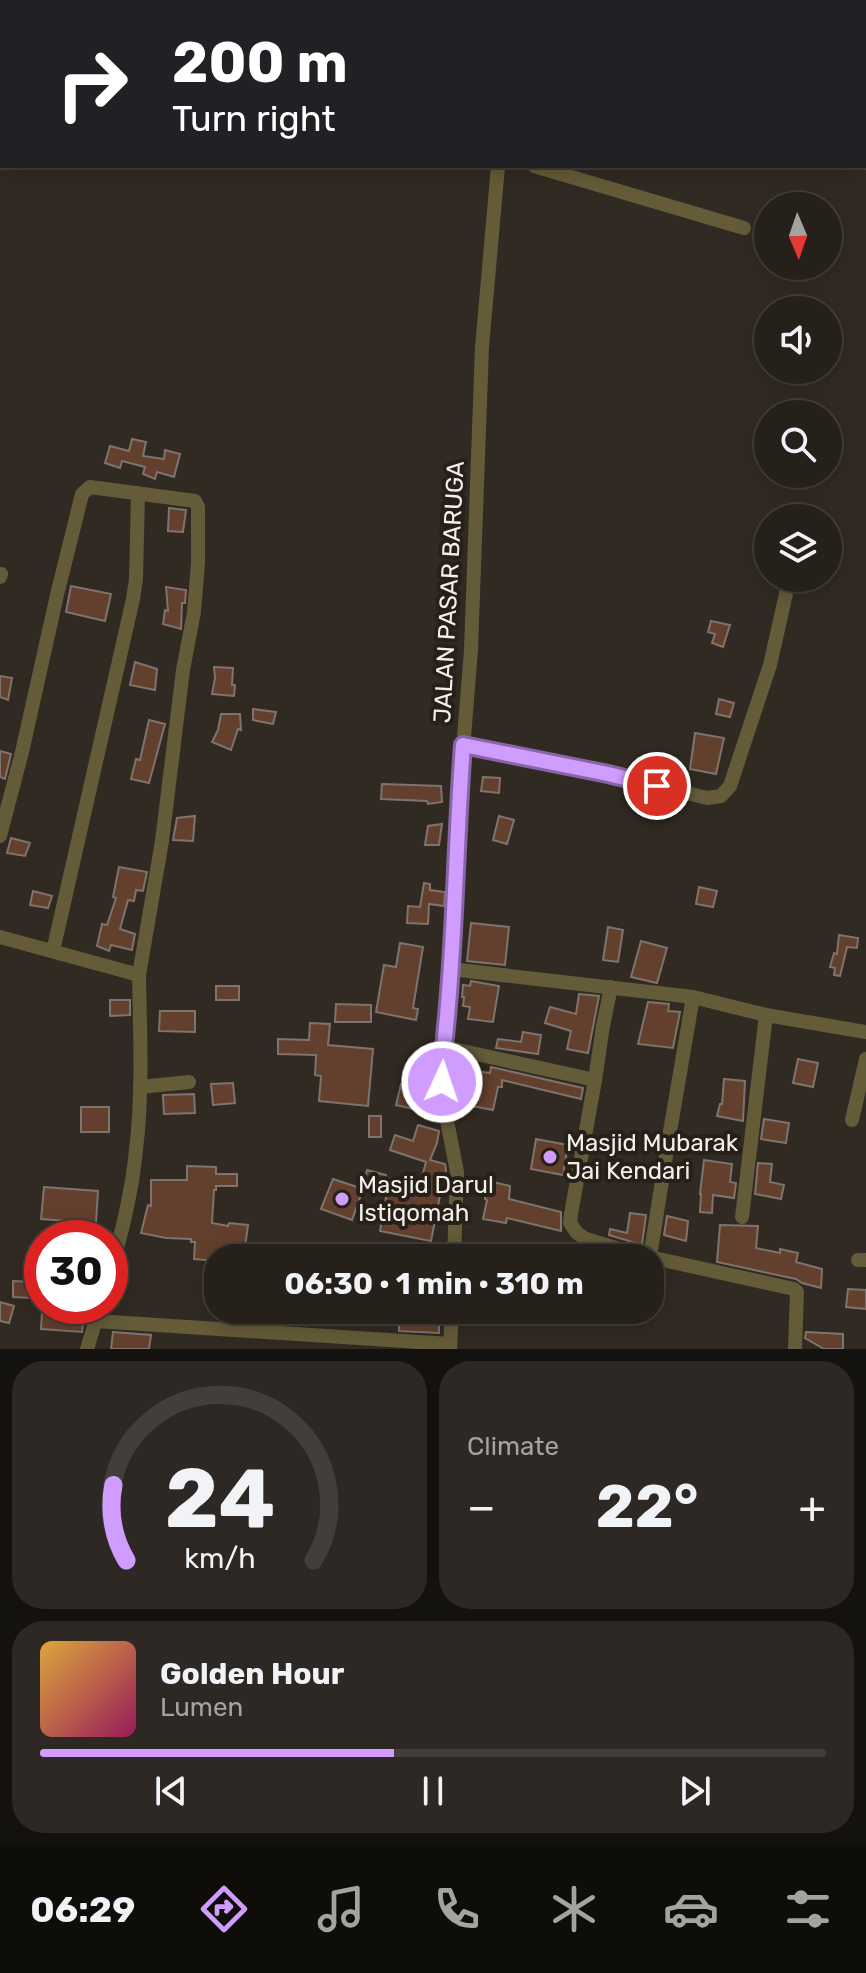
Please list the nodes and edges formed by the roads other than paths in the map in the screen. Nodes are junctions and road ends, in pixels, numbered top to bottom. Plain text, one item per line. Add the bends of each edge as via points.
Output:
1 (498, 168) edge
2 (541, 168) edge
3 (744, 228) dead end
4 (138, 493) junction
5 (786, 592) edge
6 (463, 745) junction
7 (0, 836) edge
8 (0, 937) edge
9 (53, 951) junction
10 (450, 969) junction
11 (139, 975) junction
12 (611, 987) junction
13 (693, 997) junction
14 (766, 1015) junction
15 (866, 1032) edge
16 (444, 1047) junction
17 (866, 1059) edge
18 (595, 1080) junction
19 (189, 1082) dead end
20 (140, 1087) junction
21 (852, 1120) dead end
22 (742, 1217) dead end
23 (123, 1220) edge
24 (454, 1244) edge
25 (604, 1244) edge
26 (652, 1244) edge
27 (664, 1260) edge
28 (128, 1323) edge
29 (95, 1324) edge
30 (451, 1324) edge
31 (450, 1346) edge
32 (87, 1349) edge
33 (795, 1349) edge

1 - 6 street, JALAN PASAR BARUGA via 482,347
2 - 3 street
4 - 7 street via 90,487 82,494
4 - 9 street via 131,611
4 - 11 street via 195,501 198,507 194,612
5 - 6 street via 770,665 730,786 721,796 707,798
6 - 10 street, JALAN PASAR BARUGA
8 - 9 street
9 - 11 street
10 - 12 street
10 - 16 street, JALAN PASAR BARUGA
11 - 20 street
12 - 13 street
12 - 18 street
13 - 14 street
13 - 26 street
14 - 15 street
14 - 22 street
16 - 18 street
16 - 24 street, JALAN PASAR BARUGA via 443,1100 457,1172
17 - 21 street
18 - 25 street via 570,1223 586,1239
19 - 20 street
20 - 23 street via 136,1152
27 - 33 street via 794,1289
28 - 31 street
29 - 32 street
30 - 31 street

